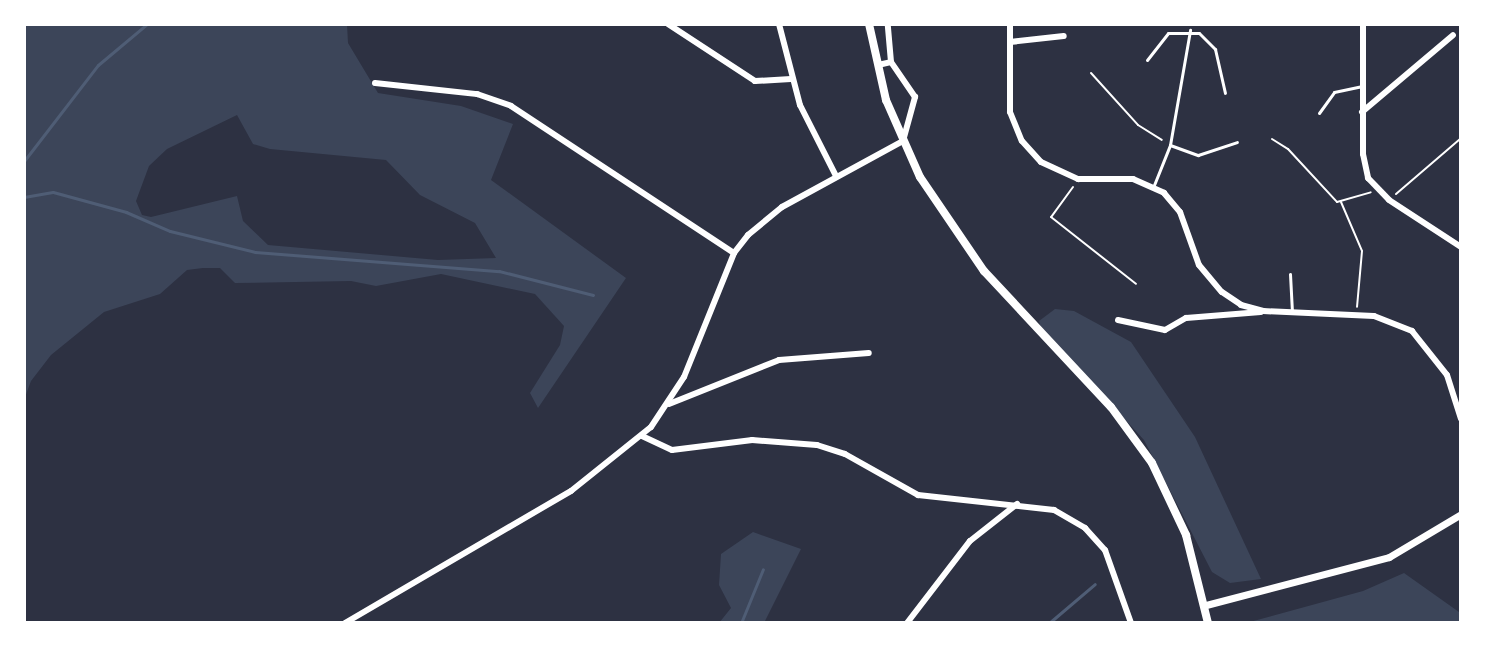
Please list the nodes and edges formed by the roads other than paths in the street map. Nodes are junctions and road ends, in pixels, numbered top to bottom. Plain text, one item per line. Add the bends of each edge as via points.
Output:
1 (668, 24) edge
2 (779, 24) edge
3 (869, 24) edge
4 (888, 24) edge
5 (1010, 24) edge
6 (1363, 24) edge
7 (1190, 30) junction
8 (1453, 35) dead end
9 (1064, 36) dead end
10 (1010, 42) junction
11 (1147, 60) dead end
12 (891, 62) junction
13 (876, 66) junction
14 (791, 79) junction
15 (375, 83) dead end
16 (1362, 86) junction
17 (1225, 93) dead end
18 (1362, 112) junction
19 (1319, 113) dead end
20 (903, 141) junction
21 (1237, 142) dead end
22 (1170, 145) junction
23 (836, 176) junction
24 (1154, 186) junction
25 (1461, 247) edge
26 (734, 253) junction
27 (1290, 274) dead end
28 (1263, 311) junction
29 (1292, 313) junction
30 (1118, 320) dead end
31 (869, 353) dead end
32 (669, 404) junction
33 (1461, 419) edge
34 (642, 436) junction
35 (1017, 504) junction
36 (1461, 514) edge
37 (1206, 605) junction
38 (345, 623) edge
39 (907, 623) edge
40 (1131, 623) edge
41 (1208, 623) edge

1 - 14 street via 755,81
2 - 14 street
3 - 13 main road
4 - 12 street
5 - 10 street
6 - 16 street
7 - 11 lane via 1165,35
7 - 17 lane via 1211,42
7 - 22 lane
8 - 18 street
9 - 10 street
10 - 24 street via 1008,96 1022,141 1048,167 1078,179 1133,179
12 - 13 street
12 - 20 street via 915,97
13 - 20 main road
14 - 23 street
15 - 26 street via 477,94 511,106
16 - 18 street
16 - 19 lane via 1334,92
18 - 25 street via 1363,162 1377,191
20 - 23 street
20 - 37 main road via 967,249 1111,407 1152,463 1186,535
21 - 22 lane via 1204,155
22 - 24 lane
23 - 26 street via 767,218
24 - 28 street via 1180,212 1199,265 1213,284 1241,305
26 - 32 street
27 - 29 lane
28 - 29 street
28 - 30 street via 1238,318 1186,318 1165,330
29 - 33 street via 1357,313 1398,323 1422,340 1447,375
31 - 32 street via 779,360
32 - 34 street
34 - 35 street via 672,450 752,440 817,445 845,454 918,495
34 - 38 street via 603,469
35 - 39 street via 970,541
35 - 40 street via 1054,510 1095,537 1117,574
36 - 37 street via 1389,557
37 - 41 main road

